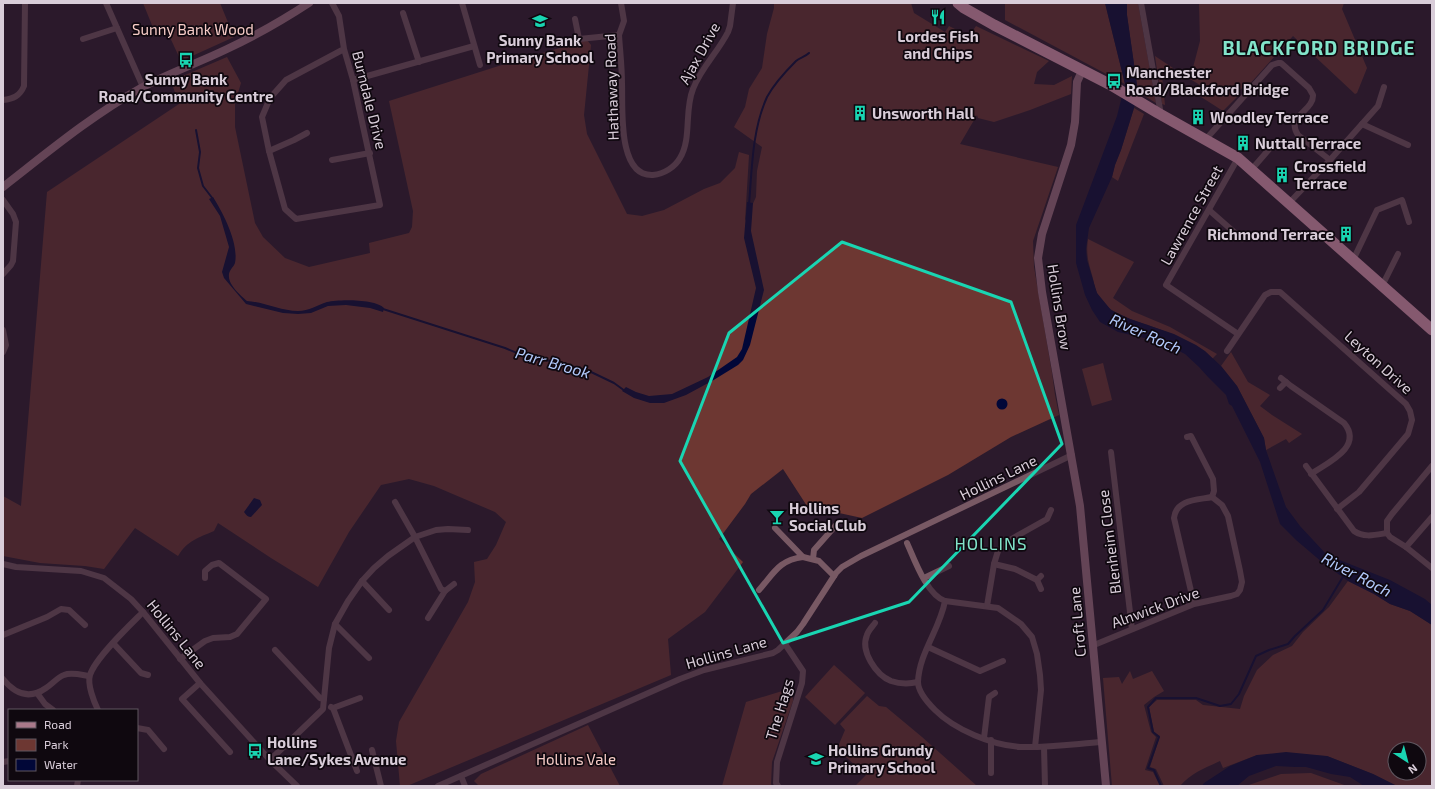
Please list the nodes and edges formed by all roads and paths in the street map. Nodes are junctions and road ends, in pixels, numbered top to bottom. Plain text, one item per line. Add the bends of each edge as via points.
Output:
1 (25, 3) edge
2 (106, 3) edge
3 (309, 3) edge
4 (332, 3) edge
5 (462, 3) edge
6 (621, 3) edge
7 (733, 3) edge
8 (958, 3) edge
9 (1141, 3) edge
10 (403, 13) dead end
11 (575, 19) dead end
12 (117, 28) junction
13 (619, 35) junction
14 (83, 39) dead end
15 (474, 46) junction
16 (344, 49) junction
17 (419, 62) junction
18 (480, 65) dead end
19 (1082, 71) junction
20 (353, 80) junction
21 (143, 87) junction
22 (1384, 88) dead end
23 (3, 100) edge
24 (1154, 111) junction
25 (1362, 124) junction
26 (307, 133) dead end
27 (1206, 139) junction
28 (1408, 145) dead end
29 (1272, 146) dead end
30 (269, 151) junction
31 (370, 153) junction
32 (1238, 158) junction
33 (332, 160) dead end
34 (1330, 160) junction
35 (1252, 169) junction
36 (658, 174) joint
37 (3, 187) edge
38 (3, 200) edge
39 (1289, 203) junction
40 (1209, 210) junction
41 (1409, 222) dead end
42 (1242, 239) dead end
43 (1398, 254) dead end
44 (1352, 259) junction
45 (3, 274) edge
46 (1382, 286) junction
47 (3, 330) edge
48 (1432, 330) edge
49 (1238, 334) junction
50 (1227, 351) dead end
51 (3, 352) edge
52 (1280, 388) dead end
53 (1187, 437) dead end
54 (1112, 452) dead end
55 (1072, 456) junction
56 (1306, 466) dead end
57 (1432, 466) edge
58 (1311, 474) junction
59 (1212, 497) junction
60 (395, 502) dead end
61 (1337, 509) junction
62 (1051, 510) dead end
63 (1432, 517) edge
64 (836, 524) dead end
65 (775, 528) dead end
66 (468, 530) dead end
67 (1387, 533) junction
68 (415, 537) junction
69 (907, 543) dead end
70 (1406, 547) junction
71 (803, 557) junction
72 (813, 559) junction
73 (3, 564) edge
74 (994, 564) junction
75 (949, 566) dead end
76 (1432, 568) edge
77 (834, 576) junction
78 (205, 578) dead end
79 (924, 578) junction
80 (362, 581) junction
81 (454, 584) dead end
82 (1041, 589) dead end
83 (759, 590) dead end
84 (1240, 590) junction
85 (446, 591) junction
86 (1246, 594) dead end
87 (945, 601) junction
88 (1194, 604) junction
89 (987, 606) junction
90 (390, 610) dead end
91 (143, 612) junction
92 (428, 618) dead end
93 (875, 623) dead end
94 (335, 624) junction
95 (85, 625) dead end
96 (1132, 629) junction
97 (3, 635) edge
98 (113, 643) junction
99 (785, 644) junction
100 (1094, 645) junction
101 (928, 647) junction
102 (275, 650) dead end
103 (369, 658) dead end
104 (180, 659) junction
105 (1003, 661) dead end
106 (982, 671) junction
107 (148, 675) dead end
108 (89, 676) junction
109 (982, 678) dead end
110 (3, 679) edge
111 (918, 682) junction
112 (200, 683) junction
113 (37, 693) junction
114 (995, 694) dead end
115 (360, 698) dead end
116 (324, 703) junction
117 (334, 708) junction
118 (52, 709) edge
119 (98, 709) edge
120 (138, 728) edge
121 (984, 738) junction
122 (991, 740) junction
123 (1102, 742) junction
124 (1035, 747) junction
125 (1044, 747) junction
126 (164, 749) dead end
127 (372, 750) dead end
128 (230, 752) dead end
129 (270, 760) junction
130 (357, 771) dead end
131 (992, 773) dead end
132 (461, 776) junction
133 (297, 786) edge
134 (381, 786) edge
135 (438, 786) edge
136 (465, 786) edge
137 (778, 786) edge
138 (1045, 786) edge
139 (1106, 786) edge

1 - 23 street via 24,86 17,96
2 - 12 street
3 - 21 street via 243,41
4 - 16 street, Burndale Drive via 339,16
5 - 15 street
6 - 13 street, Hathaway Road via 624,21
7 - 36 street, Ajax Drive via 728,32 692,90 688,103 684,152 673,166
8 - 19 highway
9 - 24 street via 1160,109
10 - 17 street
11 - 13 street via 579,39
12 - 14 street
12 - 21 street
13 - 36 street, Hathaway Road via 626,148 629,158 639,171 648,175
15 - 17 street
15 - 18 street
16 - 20 street, Burndale Drive
16 - 30 street via 286,80 270,98 262,117
17 - 20 street
19 - 24 highway
19 - 55 street, Hollins Brow via 1077,82 1071,145 1042,234 1038,258
20 - 31 street, Burndale Drive
21 - 37 street via 85,122
22 - 25 street via 1378,106
24 - 27 highway
25 - 28 street
25 - 34 street
26 - 30 street
27 - 32 highway
27 - 34 street via 1272,65 1278,63 1284,65 1313,95 1312,102 1296,119 1294,130
29 - 35 street
30 - 31 street, Burndale Drive via 285,209 296,219 380,205
31 - 33 street
32 - 35 highway
32 - 40 street, Lawrence Street
34 - 39 street
35 - 39 highway
38 - 45 street via 16,222 13,261
39 - 44 highway
40 - 42 street
40 - 49 street, Lawrence Street via 1166,285
41 - 44 street via 1402,200 1377,210 1356,256
43 - 46 street
44 - 46 highway
46 - 48 highway
47 - 51 street via 6,345
49 - 50 street, Leyton Drive
49 - 61 street, Leyton Drive via 1265,295 1280,292 1409,408 1412,420 1408,434 1360,492
52 - 58 street via 1284,380 1344,423 1350,432 1346,449
53 - 59 street via 1191,436 1213,479
54 - 96 street, Blenheim Close
55 - 77 street, Hollins Lane via 861,556 842,567
55 - 100 street, Croft Lane via 1080,506
56 - 58 street
57 - 67 street via 1392,514 1388,521
58 - 61 street
59 - 84 street via 1222,505 1228,516 1242,582
59 - 88 street via 1185,502 1180,505 1174,518
60 - 68 street
61 - 67 street via 1351,529 1357,533 1368,536
62 - 74 street via 1047,519 1001,547
63 - 70 street
64 - 72 street via 814,550
65 - 71 street
66 - 68 street via 436,530
67 - 70 street via 1393,540
68 - 80 street via 379,564
68 - 85 street via 441,589
69 - 79 street
70 - 76 street
71 - 72 street
71 - 83 street via 791,558 782,563
72 - 77 street via 820,561
73 - 91 street, Hollins Lane via 81,571 104,578
74 - 82 street via 1015,568 1039,578
74 - 89 street
75 - 79 street
77 - 99 street, Hollins Lane via 803,624
78 - 104 street via 205,571 219,562 266,599 237,634 205,641
79 - 87 street via 936,597
80 - 90 street
80 - 94 street
81 - 85 street
84 - 86 street
84 - 88 street, Alnwick Drive via 1231,596
85 - 92 street
87 - 89 street
87 - 101 street via 941,618
88 - 96 street, Alnwick Drive
89 - 124 street via 998,608 1015,619 1028,631 1035,645 1041,690
91 - 98 street
91 - 104 street, Hollins Lane
93 - 111 street via 867,635 865,647 878,672 886,679 897,683
94 - 103 street
94 - 116 street via 329,648
95 - 97 street via 69,610 61,609
96 - 100 street, Alnwick Drive
98 - 107 street via 142,673
98 - 108 street
99 - 132 street, Hollins Lane via 773,653 704,670 680,679
99 - 137 street, The Hags via 803,672 802,683 777,762
100 - 123 street, Croft Lane
101 - 106 street
101 - 111 street
102 - 116 street
104 - 112 street, Hollins Lane
105 - 106 street
106 - 109 street
108 - 113 street via 64,675
108 - 119 street via 92,696
110 - 113 street via 17,692
111 - 121 street via 925,698 939,714 956,727
112 - 128 street via 182,699
112 - 129 street, Hollins Lane
113 - 118 street
114 - 121 street via 988,697
115 - 117 street
116 - 117 street
116 - 129 street via 321,711
117 - 130 street
120 - 126 street via 148,730
121 - 122 street
122 - 124 street via 1012,746
122 - 131 street
123 - 125 street
123 - 139 street, Croft Lane
124 - 125 street
125 - 138 street
127 - 134 street
129 - 133 street, Hollins Lane
132 - 135 street, Hollins Lane
132 - 136 street

